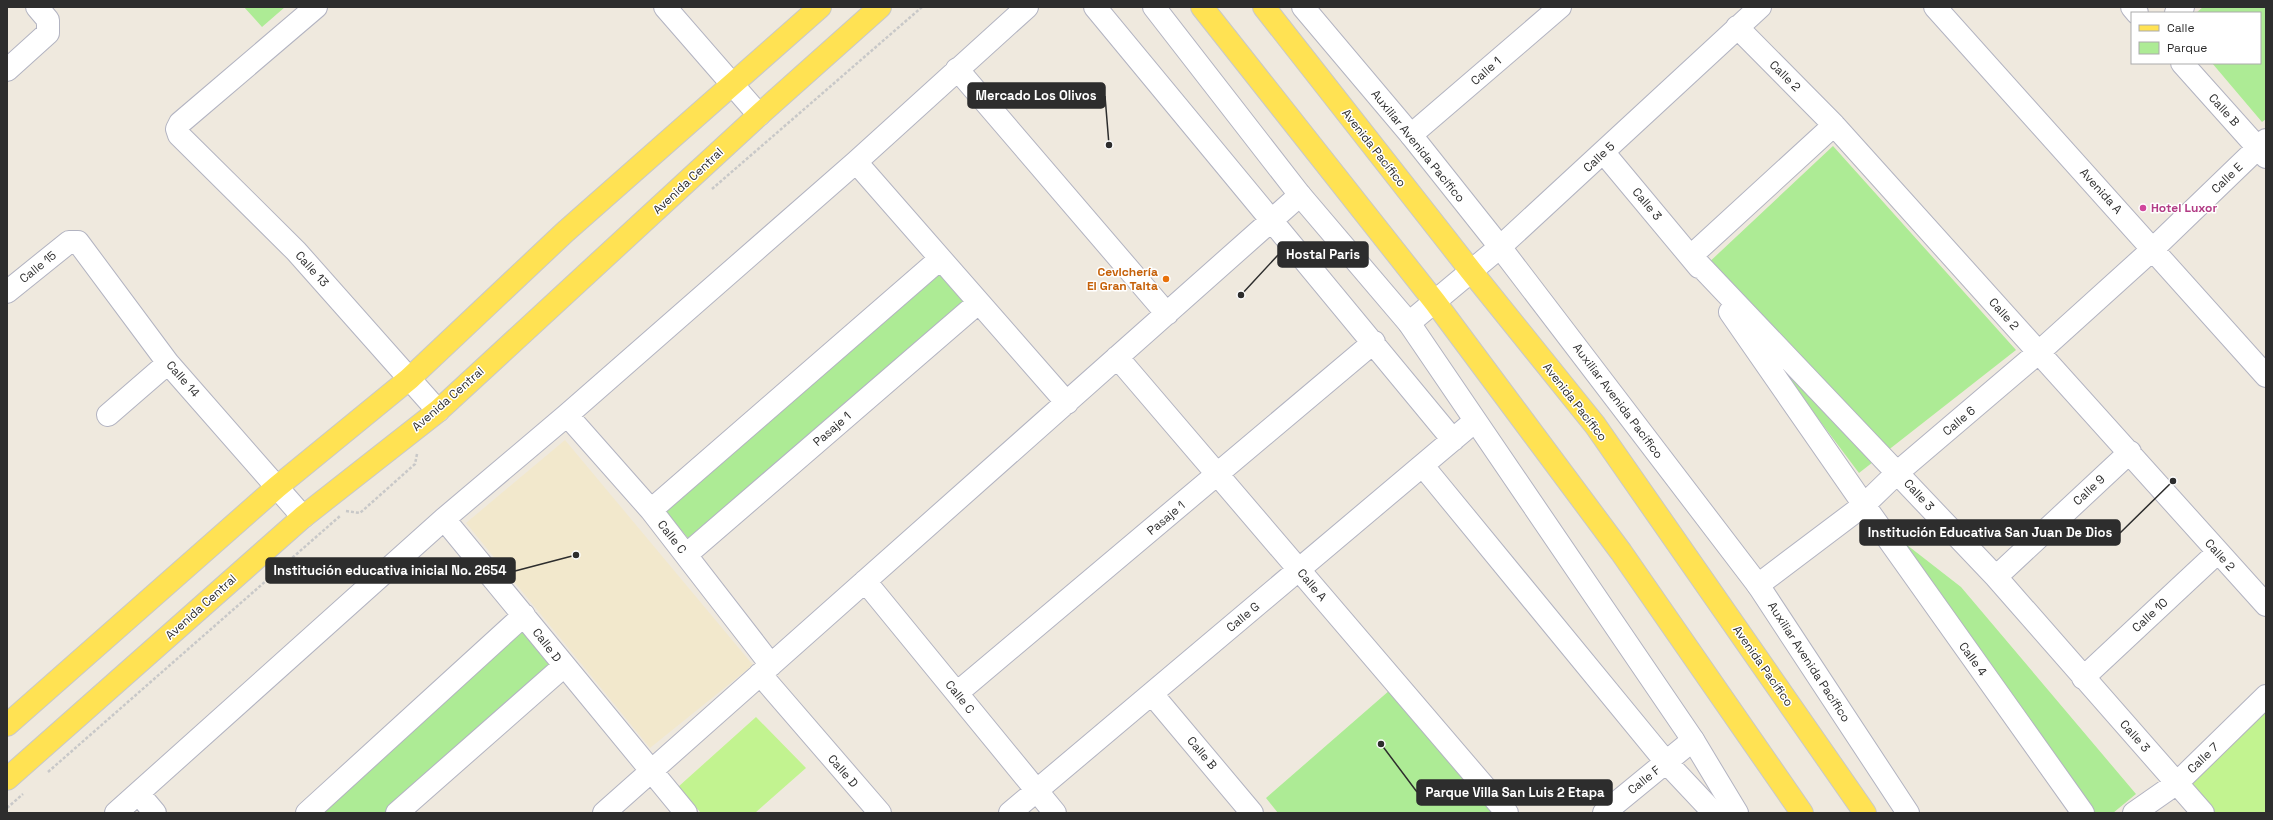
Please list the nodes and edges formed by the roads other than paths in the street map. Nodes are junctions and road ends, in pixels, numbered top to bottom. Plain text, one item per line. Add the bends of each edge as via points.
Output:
1 (316, 7) edge
2 (665, 7) edge
3 (820, 7) edge
4 (880, 7) edge
5 (1027, 7) edge
6 (1095, 7) edge
7 (1154, 7) edge
8 (1202, 7) edge
9 (1264, 7) edge
10 (1303, 7) edge
11 (1560, 7) edge
12 (1760, 7) edge
13 (1935, 7) edge
14 (42, 14) edge
15 (1737, 27) junction
16 (2183, 64) edge
17 (957, 69) junction
18 (7, 70) edge
19 (733, 84) junction
20 (759, 115) junction
21 (1834, 125) junction
22 (1411, 135) junction
23 (2263, 148) edge
24 (1604, 153) junction
25 (856, 162) junction
26 (1300, 195) junction
27 (1271, 221) junction
28 (68, 242) joint
29 (1500, 248) junction
30 (2153, 249) junction
31 (1691, 256) junction
32 (940, 259) junction
33 (1471, 271) junction
34 (7, 292) edge
35 (1435, 302) junction
36 (978, 303) junction
37 (1167, 314) junction
38 (1409, 323) junction
39 (1374, 342) junction
40 (2039, 352) junction
41 (1118, 357) junction
42 (168, 363) junction
43 (2266, 376) edge
44 (409, 379) junction
45 (1067, 403) junction
46 (438, 411) junction
47 (108, 415) dead end
48 (567, 415) junction
49 (1476, 421) junction
50 (1453, 440) junction
51 (2130, 452) junction
52 (1423, 466) junction
53 (1898, 472) junction
54 (1218, 474) junction
55 (277, 487) junction
56 (1864, 505) junction
57 (651, 510) junction
58 (303, 517) junction
59 (444, 519) junction
60 (2218, 552) junction
61 (686, 556) junction
62 (1299, 570) junction
63 (1996, 577) junction
64 (865, 582) junction
65 (1758, 585) junction
66 (2266, 605) edge
67 (524, 615) junction
68 (564, 666) junction
69 (765, 669) junction
70 (2083, 678) junction
71 (957, 693) junction
72 (1152, 694) junction
73 (2266, 696) edge
74 (7, 725) edge
75 (1693, 740) junction
76 (1666, 762) junction
77 (651, 771) junction
78 (7, 779) edge
79 (2177, 783) junction
80 (1036, 791) junction
81 (139, 794) junction
82 (116, 813) edge
83 (155, 813) edge
84 (307, 813) edge
85 (397, 813) edge
86 (604, 813) edge
87 (686, 813) edge
88 (880, 813) edge
89 (1010, 813) edge
90 (1055, 813) edge
91 (1252, 813) edge
92 (1506, 813) edge
93 (1604, 813) edge
94 (1714, 813) edge
95 (1737, 813) edge
96 (1802, 813) edge
97 (1865, 813) edge
98 (1908, 813) edge
99 (2083, 813) edge
100 (2134, 813) edge
101 (2202, 813) edge

1 - 44 street, Calle 13 via 180,123 177,129 179,135 296,251
2 - 19 street
3 - 19 main road
4 - 20 main road, Avenida Central
5 - 17 street
6 - 27 street
7 - 26 street
8 - 35 main road
9 - 33 main road, Avenida Pacífico
10 - 22 street, Auxiliar Avenida Pacífico
11 - 22 street, Calle 1
12 - 15 street, Calle 5
13 - 30 street, Avenida A
14 - 18 street via 49,30 45,37
15 - 21 street, Calle 2
15 - 24 street, Calle 5
16 - 23 street, Calle B
17 - 25 street
17 - 37 street
19 - 20 street
19 - 44 main road via 565,232
20 - 46 main road, Avenida Central
21 - 31 street
21 - 40 street, Calle 2
22 - 29 street, Auxiliar Avenida Pacífico
23 - 30 street, Calle E
24 - 29 street, Calle 5
24 - 31 street, Calle 3
25 - 32 street
25 - 48 street
26 - 27 street
26 - 38 street
27 - 37 street
27 - 39 street
28 - 34 street, Calle 15
28 - 42 street, Calle 14 via 78,242
29 - 33 street, Calle 5
29 - 65 street, Auxiliar Avenida Pacífico
30 - 40 street, Calle 6
30 - 43 street, Avenida A
31 - 53 street, Calle 3
31 - 56 street, Calle 3
32 - 36 street
32 - 57 street
33 - 35 street, Calle 5
33 - 97 main road, Avenida Pacífico via 1595,425
35 - 38 street
35 - 96 main road via 1621,552
36 - 45 street
36 - 61 street, Pasaje 1
37 - 41 street
38 - 49 street
39 - 50 street
39 - 54 street, Pasaje 1
40 - 51 street, Calle 2
40 - 53 street, Calle 6
41 - 45 street
41 - 54 street, Calle A
42 - 47 street
42 - 55 street, Calle 14
44 - 46 street, Calle 13
44 - 55 main road
45 - 64 street
46 - 58 main road, Avenida Central
48 - 57 street, Calle C
48 - 59 street
49 - 50 street, Calle G
49 - 75 street
50 - 52 street, Calle G
51 - 60 street, Calle 2
51 - 63 street, Calle 9
52 - 62 street, Calle G
52 - 76 street
53 - 56 street, Calle 6
53 - 63 street, Calle 3
54 - 62 street, Calle A
54 - 71 street, Pasaje 1
55 - 58 street, Calle 14
55 - 74 main road
56 - 65 street, Calle 6
56 - 99 street, Calle 4
57 - 61 street, Calle C
58 - 78 main road, Avenida Central
59 - 67 street, Calle D
59 - 81 street
60 - 66 street, Calle 2
60 - 70 street, Calle 10
61 - 69 street, Calle C
62 - 72 street, Calle G
62 - 92 street, Calle A
63 - 70 street, Calle 3
64 - 69 street
64 - 71 street, Calle C
65 - 98 street, Auxiliar Avenida Pacífico
67 - 68 street, Calle D
67 - 84 street
68 - 77 street, Calle D
68 - 85 street
69 - 77 street
69 - 88 street, Calle D
70 - 79 street, Calle 3
71 - 80 street, Calle C
72 - 80 street, Calle G
72 - 91 street, Calle B
73 - 79 street, Calle 7
75 - 76 street, Calle F
75 - 95 street
76 - 93 street, Calle F
76 - 94 street
77 - 86 street
77 - 87 street
79 - 100 street, Calle 7
79 - 101 street, Calle 3
80 - 89 street, Calle G
80 - 90 street, Calle C
81 - 82 street
81 - 83 street

